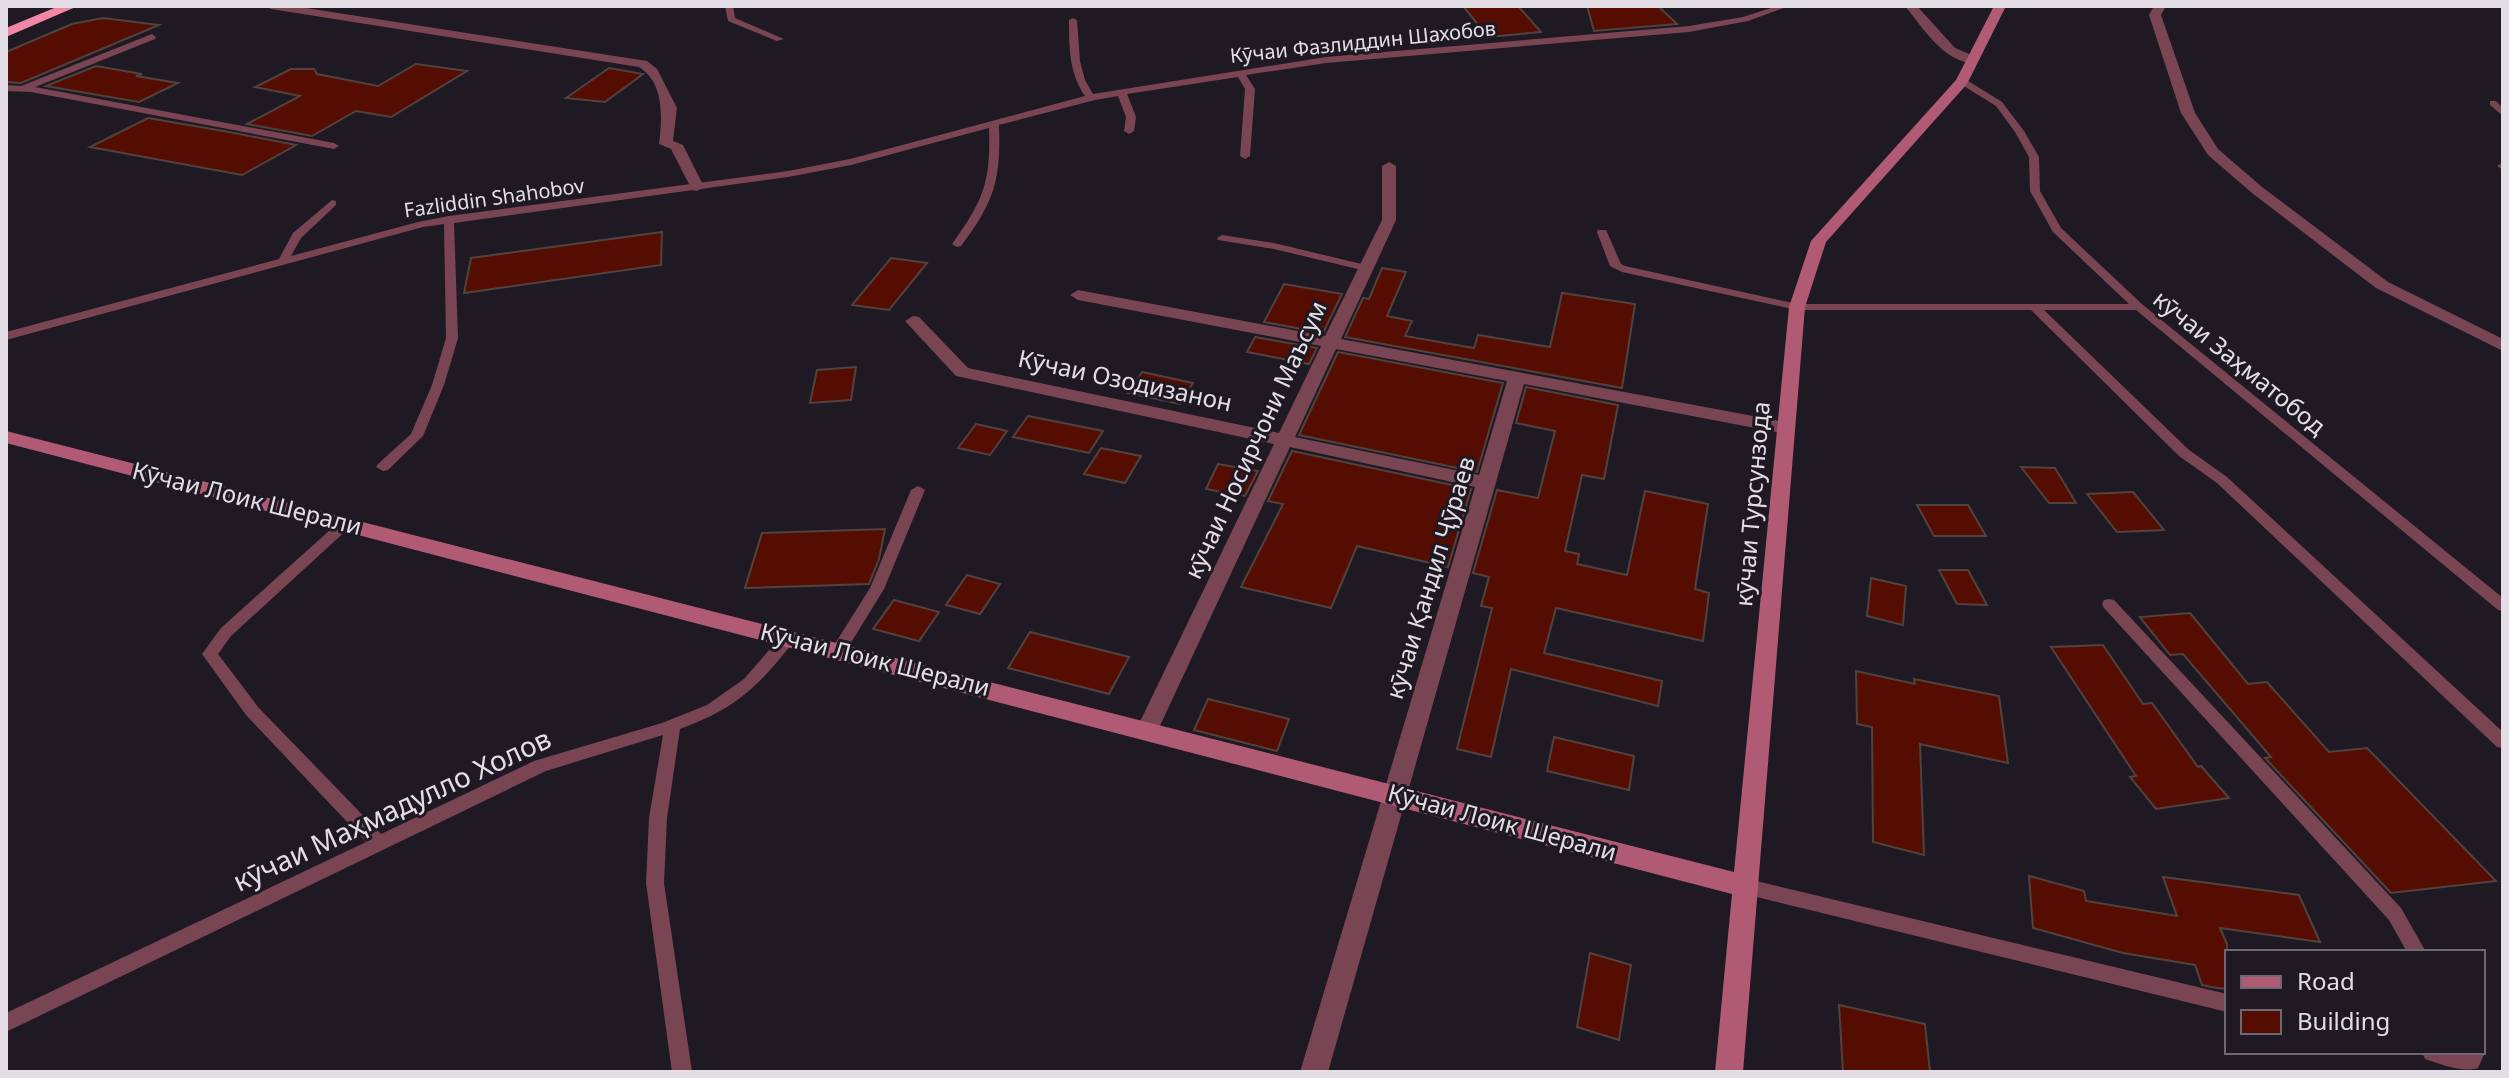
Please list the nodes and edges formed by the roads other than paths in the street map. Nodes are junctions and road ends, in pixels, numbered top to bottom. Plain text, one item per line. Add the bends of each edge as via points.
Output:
1 (46, 6) edge
2 (71, 6) edge
3 (271, 6) edge
4 (729, 6) edge
5 (1785, 6) edge
6 (1911, 6) edge
7 (2000, 6) edge
8 (2160, 6) edge
9 (1073, 20) dead end
10 (6, 22) edge
11 (6, 33) edge
12 (152, 37) dead end
13 (780, 39) dead end
14 (1972, 60) junction
15 (1240, 72) junction
16 (1962, 81) junction
17 (6, 88) edge
18 (23, 88) junction
19 (1122, 93) junction
20 (1091, 98) junction
21 (2493, 103) dead end
22 (2503, 113) edge
23 (994, 122) junction
24 (1129, 131) dead end
25 (334, 146) dead end
26 (1245, 156) dead end
27 (1389, 166) dead end
28 (697, 187) junction
29 (332, 203) dead end
30 (449, 219) junction
31 (1602, 232) dead end
32 (1222, 238) dead end
33 (957, 244) dead end
34 (284, 260) junction
35 (1366, 268) junction
36 (1078, 295) dead end
37 (1797, 307) junction
38 (2034, 307) junction
39 (2139, 307) junction
40 (913, 321) dead end
41 (6, 336) edge
42 (1332, 342) junction
43 (2503, 346) edge
44 (1517, 377) junction
45 (1786, 428) junction
46 (6, 437) edge
47 (1286, 441) junction
48 (383, 467) dead end
49 (1487, 483) junction
50 (918, 490) dead end
51 (345, 524) junction
52 (2109, 604) dead end
53 (2503, 606) edge
54 (789, 637) junction
55 (839, 650) junction
56 (673, 724) junction
57 (1147, 730) junction
58 (2503, 742) edge
59 (1394, 794) junction
60 (378, 843) junction
61 (1744, 886) junction
62 (2416, 950) edge
63 (2225, 1003) edge
64 (6, 1023) edge
65 (2441, 1054) edge
66 (2474, 1054) edge
67 (682, 1072) edge
68 (1314, 1072) edge
69 (1729, 1072) edge

1 - 10 highway
2 - 11 highway
3 - 28 street via 633,61 651,69 670,108 666,144 676,145
4 - 13 lane via 731,19
5 - 15 lane, Кӯчаи Фазлиддин Шахобов via 1689,29 1363,56
6 - 14 street via 1951,51
7 - 14 main road, кӯчаи Турсунзода
8 - 43 street via 2155,15 2188,113 2213,152 2382,285
9 - 20 lane via 1077,68
12 - 18 lane
14 - 16 main road, кӯчаи Турсунзода
15 - 19 lane, Кӯчаи Фазлиддин Шахобов
15 - 26 lane via 1250,89
16 - 37 main road, кӯчаи Турсунзода via 1819,241
16 - 39 lane via 1999,104 2019,131 2034,157 2035,191 2057,230
17 - 18 lane
18 - 25 lane
19 - 20 lane, Кӯчаи Фазлиддин Шахобов
19 - 24 lane via 1131,117
20 - 23 lane, Кӯчаи Фазлиддин Шахобов
21 - 22 lane
23 - 28 lane, Fazliddin Shahobov via 851,162
23 - 33 lane via 995,170 989,199
27 - 35 street, кӯчаи Носирчони Маъсум via 1389,220
28 - 30 lane, Fazliddin Shahobov
29 - 34 lane via 288,244
30 - 34 lane, Fazliddin Shahobov
30 - 48 lane via 452,338 417,436
31 - 37 lane, кӯчаи Заҳматобод via 1622,269
32 - 35 lane
34 - 41 lane, Fazliddin Shahobov
35 - 42 street, кӯчаи Носирчони Маъсум
36 - 42 street
37 - 38 lane, кӯчаи Заҳматобод
37 - 45 main road, кӯчаи Турсунзода
38 - 39 lane, кӯчаи Заҳматобод
38 - 58 lane via 2184,453 2222,480
39 - 53 lane, кӯчаи Заҳматобод
40 - 47 street, Кӯчаи Озодизанон via 962,372
42 - 44 street
42 - 47 street, кӯчаи Носирчони Маъсум
44 - 45 street
44 - 49 street, кӯчаи Қандил Ҷӯраев
45 - 61 main road, кӯчаи Турсунзода
46 - 51 main road, Кӯчаи Лоик Шерали
47 - 49 street, Кӯчаи Озодизанон
47 - 57 street, кӯчаи Носирчони Маъсум
49 - 59 street, кӯчаи Қандил Ҷӯраев
50 - 55 lane via 877,589
51 - 54 main road, Кӯчаи Лоик Шерали
51 - 60 lane via 226,632 210,654 252,711
52 - 62 lane via 2395,914
54 - 55 main road, Кӯчаи Лоик Шерали
54 - 56 lane, кӯчаи Маҳмадулло Холов via 733,697
55 - 57 main road, Кӯчаи Лоик Шерали
56 - 60 lane, кӯчаи Маҳмадулло Холов via 553,760
56 - 67 lane via 658,818 655,883
57 - 59 main road, Кӯчаи Лоик Шерали
59 - 61 main road, Кӯчаи Лоик Шерали
59 - 68 street, кӯчаи Қандил Ҷӯраев
60 - 64 lane, кӯчаи Маҳмадулло Холов
61 - 63 lane
61 - 69 main road, кӯчаи Турсунзода
65 - 66 lane via 2471,1061

